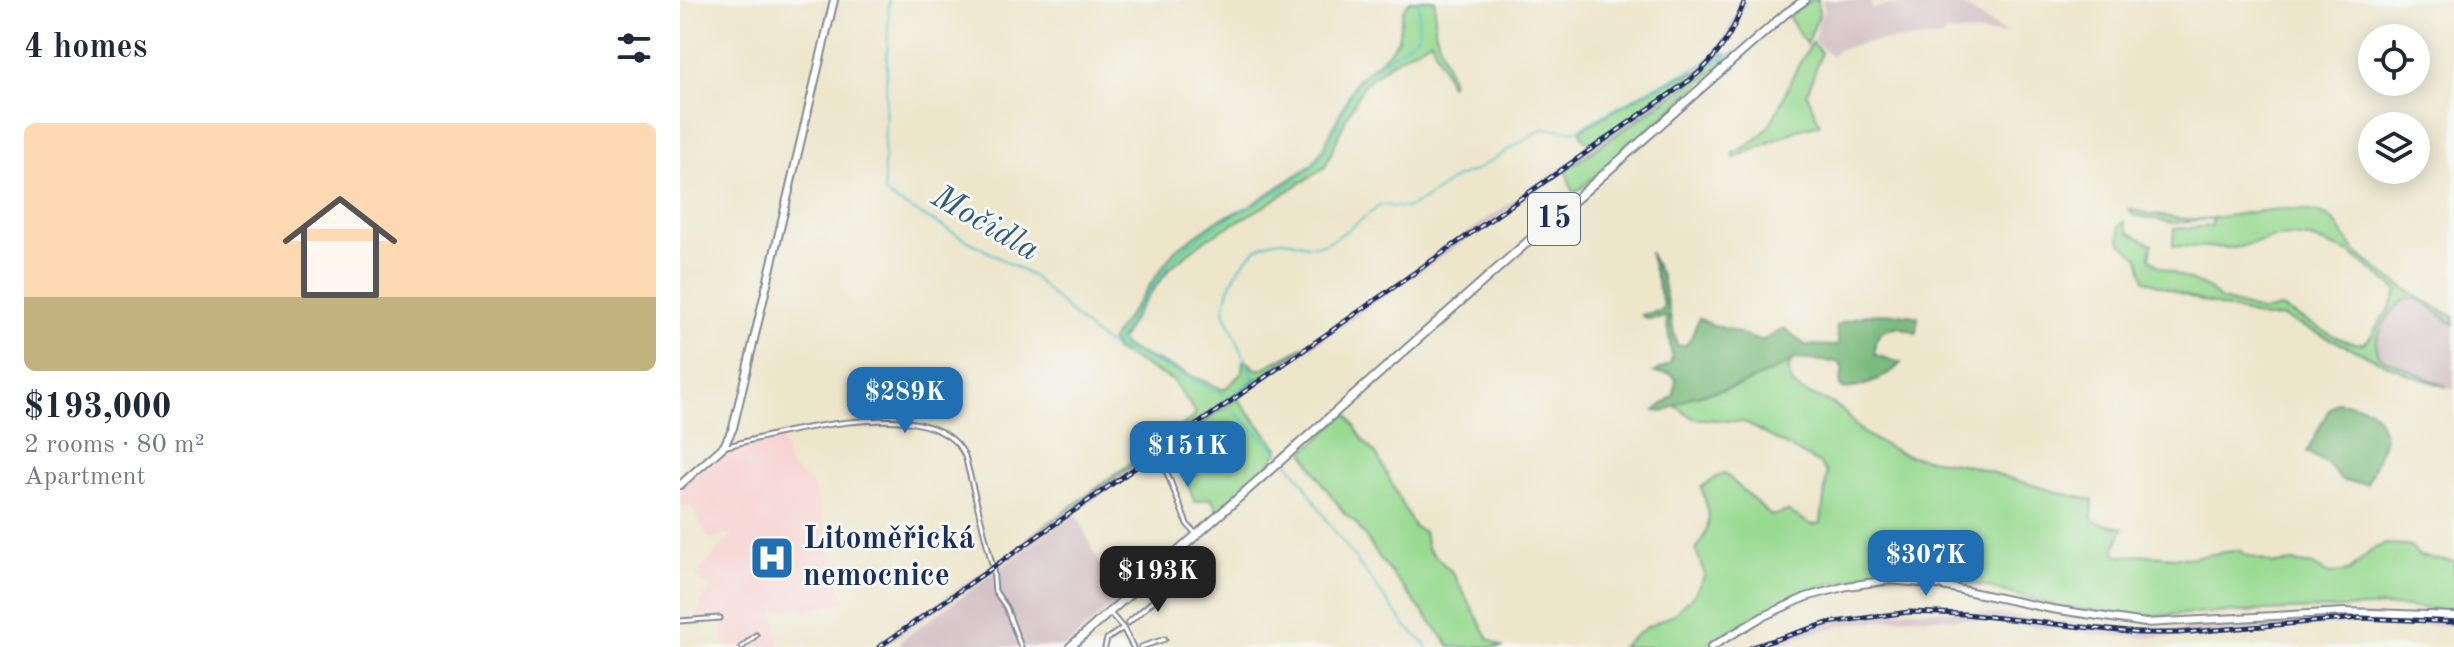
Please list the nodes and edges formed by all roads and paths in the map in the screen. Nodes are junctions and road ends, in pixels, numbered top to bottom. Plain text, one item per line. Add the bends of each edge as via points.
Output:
1 (834, 0) edge
2 (1805, 0) edge
3 (724, 446) junction
4 (1160, 455) dead end
5 (680, 485) edge
6 (1197, 535) junction
7 (1144, 582) junction
8 (1170, 586) dead end
9 (1159, 595) junction
10 (1109, 612) junction
11 (2454, 616) edge
12 (720, 618) dead end
13 (680, 621) edge
14 (1128, 623) dead end
15 (1123, 628) junction
16 (756, 635) dead end
17 (1165, 639) dead end
18 (742, 647) edge
19 (1021, 647) edge
20 (1070, 647) edge
21 (1105, 647) edge
22 (1133, 647) edge
23 (1141, 647) edge
24 (1711, 647) edge

1 - 3 main road via 733,428
2 - 6 main road, 15
3 - 5 main road
3 - 19 street via 804,426 860,420 915,422 955,442 965,456 995,591
4 - 6 street via 1187,524
6 - 7 main road, 15
7 - 9 street
7 - 10 main road, 15
8 - 9 street
9 - 14 street
10 - 15 street
10 - 20 main road, 15
11 - 24 main road via 2345,612 2146,623 1890,580 1806,597
12 - 13 street
15 - 21 street via 1107,639
15 - 22 street
16 - 18 street
17 - 23 street

